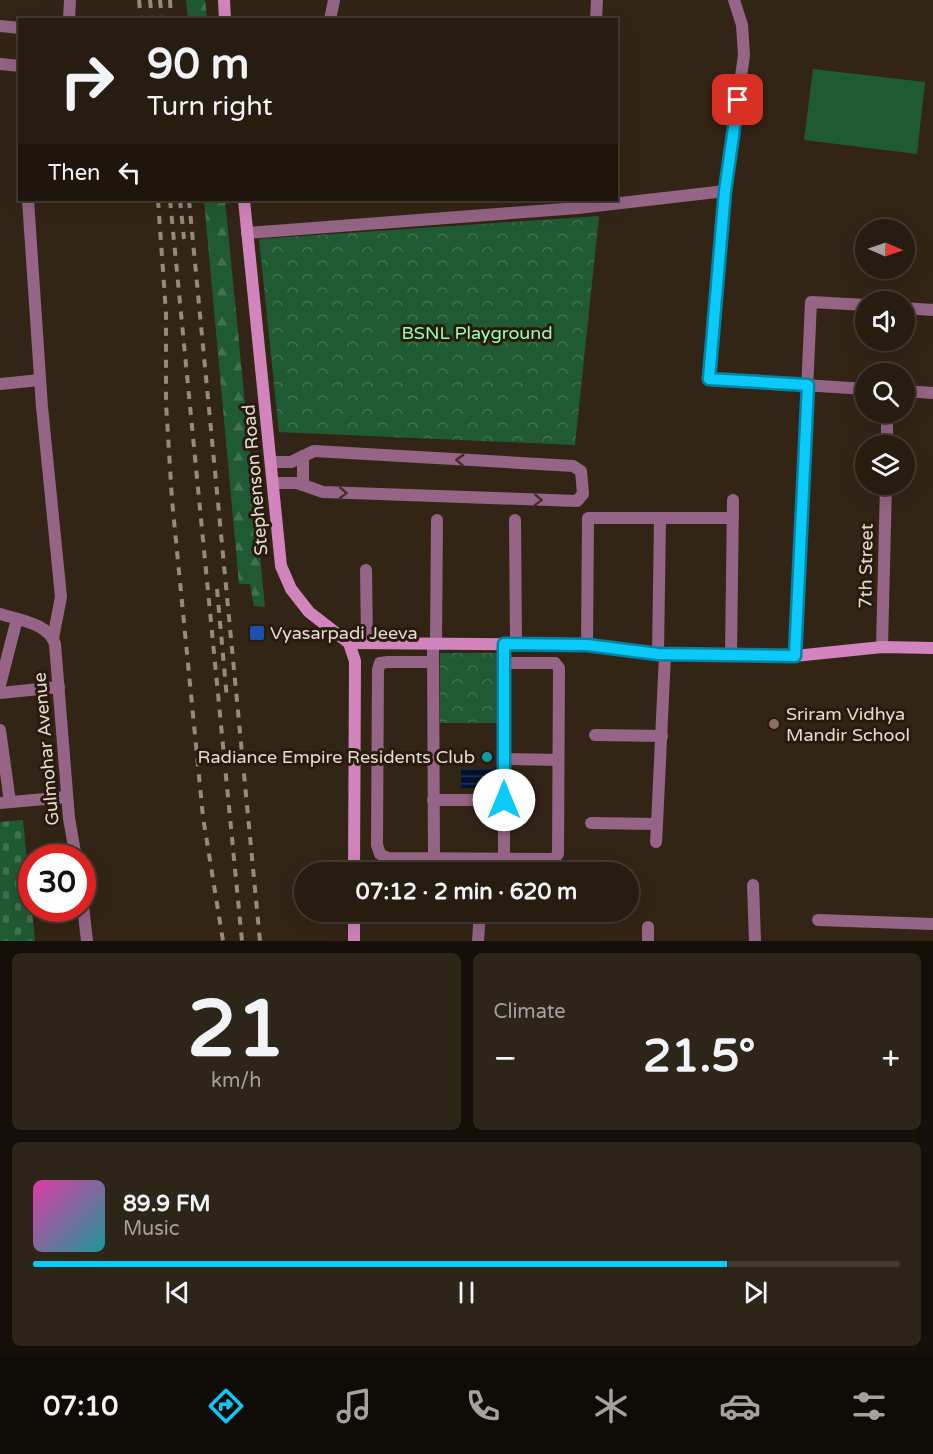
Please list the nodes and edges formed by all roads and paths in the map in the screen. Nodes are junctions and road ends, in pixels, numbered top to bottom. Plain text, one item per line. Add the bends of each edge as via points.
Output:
1 (70, 0) edge
2 (224, 0) edge
3 (334, 0) edge
4 (597, 0) edge
5 (734, 0) edge
6 (69, 18) edge
7 (225, 18) edge
8 (330, 18) edge
9 (596, 18) edge
10 (0, 26) edge
11 (18, 28) edge
12 (0, 64) edge
13 (18, 66) edge
14 (725, 191) junction
15 (618, 200) edge
16 (28, 201) edge
17 (244, 201) edge
18 (603, 201) edge
19 (579, 203) edge
20 (247, 233) junction
21 (855, 304) edge
22 (915, 309) edge
23 (933, 310) edge
24 (40, 380) junction
25 (0, 384) edge
26 (808, 385) junction
27 (855, 388) edge
28 (915, 392) edge
29 (933, 393) edge
30 (303, 456) junction
31 (272, 462) junction
32 (273, 483) junction
33 (303, 485) junction
34 (886, 495) edge
35 (733, 500) dead end
36 (660, 518) junction
37 (733, 518) junction
38 (437, 520) dead end
39 (515, 520) dead end
40 (366, 570) dead end
41 (0, 614) edge
42 (17, 619) junction
43 (53, 638) junction
44 (367, 642) junction
45 (349, 643) junction
46 (434, 643) junction
47 (510, 644) junction
48 (587, 645) junction
49 (882, 647) junction
50 (933, 648) edge
51 (662, 654) junction
52 (731, 656) junction
53 (795, 656) junction
54 (433, 662) junction
55 (504, 663) junction
56 (0, 685) edge
57 (59, 687) junction
58 (0, 693) edge
59 (0, 730) edge
60 (595, 735) dead end
61 (662, 736) junction
62 (433, 758) junction
63 (355, 759) junction
64 (377, 759) junction
65 (504, 759) junction
66 (558, 760) junction
67 (68, 797) junction
68 (433, 800) junction
69 (504, 800) junction
70 (5, 803) edge
71 (591, 823) dead end
72 (657, 824) junction
73 (656, 842) dead end
74 (74, 844) edge
75 (434, 858) junction
76 (504, 858) junction
77 (354, 862) edge
78 (753, 885) dead end
79 (818, 920) dead end
80 (85, 922) edge
81 (354, 922) edge
82 (479, 922) edge
83 (933, 924) edge
84 (648, 927) dead end
85 (87, 941) edge
86 (354, 941) edge
87 (478, 941) edge
88 (648, 941) edge
89 (755, 941) edge

1 - 6 street
2 - 7 main road
3 - 8 street
4 - 9 street
5 - 14 street via 742,25 744,54
10 - 11 street
12 - 13 street
14 - 15 street
14 - 26 street via 709,379
16 - 24 street, Gulmohar Avenue
17 - 20 main road, Stephenson Road
18 - 19 street
19 - 20 street
20 - 31 main road, Stephenson Road
21 - 26 street via 811,302
22 - 23 street
24 - 25 street
24 - 43 street, Gulmohar Avenue via 61,597
26 - 27 street
26 - 53 street
28 - 29 street
30 - 31 street via 294,461
30 - 33 street
33 -> 30 street via 323,492 577,501 583,494 581,471 573,466 314,451
31 - 32 main road, Stephenson Road
32 - 33 street
32 - 45 main road, Stephenson Road via 281,566 291,589 309,612
34 - 49 street, 7th Street
35 - 37 street
36 - 37 street
36 - 48 street via 588,518
36 - 51 street
37 - 52 street
38 - 46 street
39 - 47 street
40 - 44 street
41 - 42 street
42 - 43 street via 41,628
42 - 56 street
43 - 57 street, Gulmohar Avenue
44 - 45 main road
44 - 46 main road
45 - 63 main road via 355,661
46 - 47 main road
46 - 54 street
47 - 48 main road
47 - 55 street
48 - 51 main road
49 - 50 main road
49 - 53 main road
51 - 52 main road
51 - 61 street
52 - 53 main road
54 - 62 street
54 - 64 street via 380,663
55 - 65 street
55 - 66 street via 558,665
57 - 58 street
57 - 67 street, Gulmohar Avenue
59 - 70 street
60 - 61 street
61 - 72 street
62 - 64 street
62 - 68 street
63 - 64 street
63 - 77 main road
64 - 75 street via 380,854 388,858
65 - 66 street
65 - 69 street
66 - 76 street via 557,857
67 - 70 street
67 - 74 street, Gulmohar Avenue
68 - 69 street
68 - 75 street
69 - 76 street
71 - 72 street
72 - 73 street
75 - 76 street
78 - 89 street
79 - 83 street
80 - 85 street
81 - 86 main road
82 - 87 street
84 - 88 street

